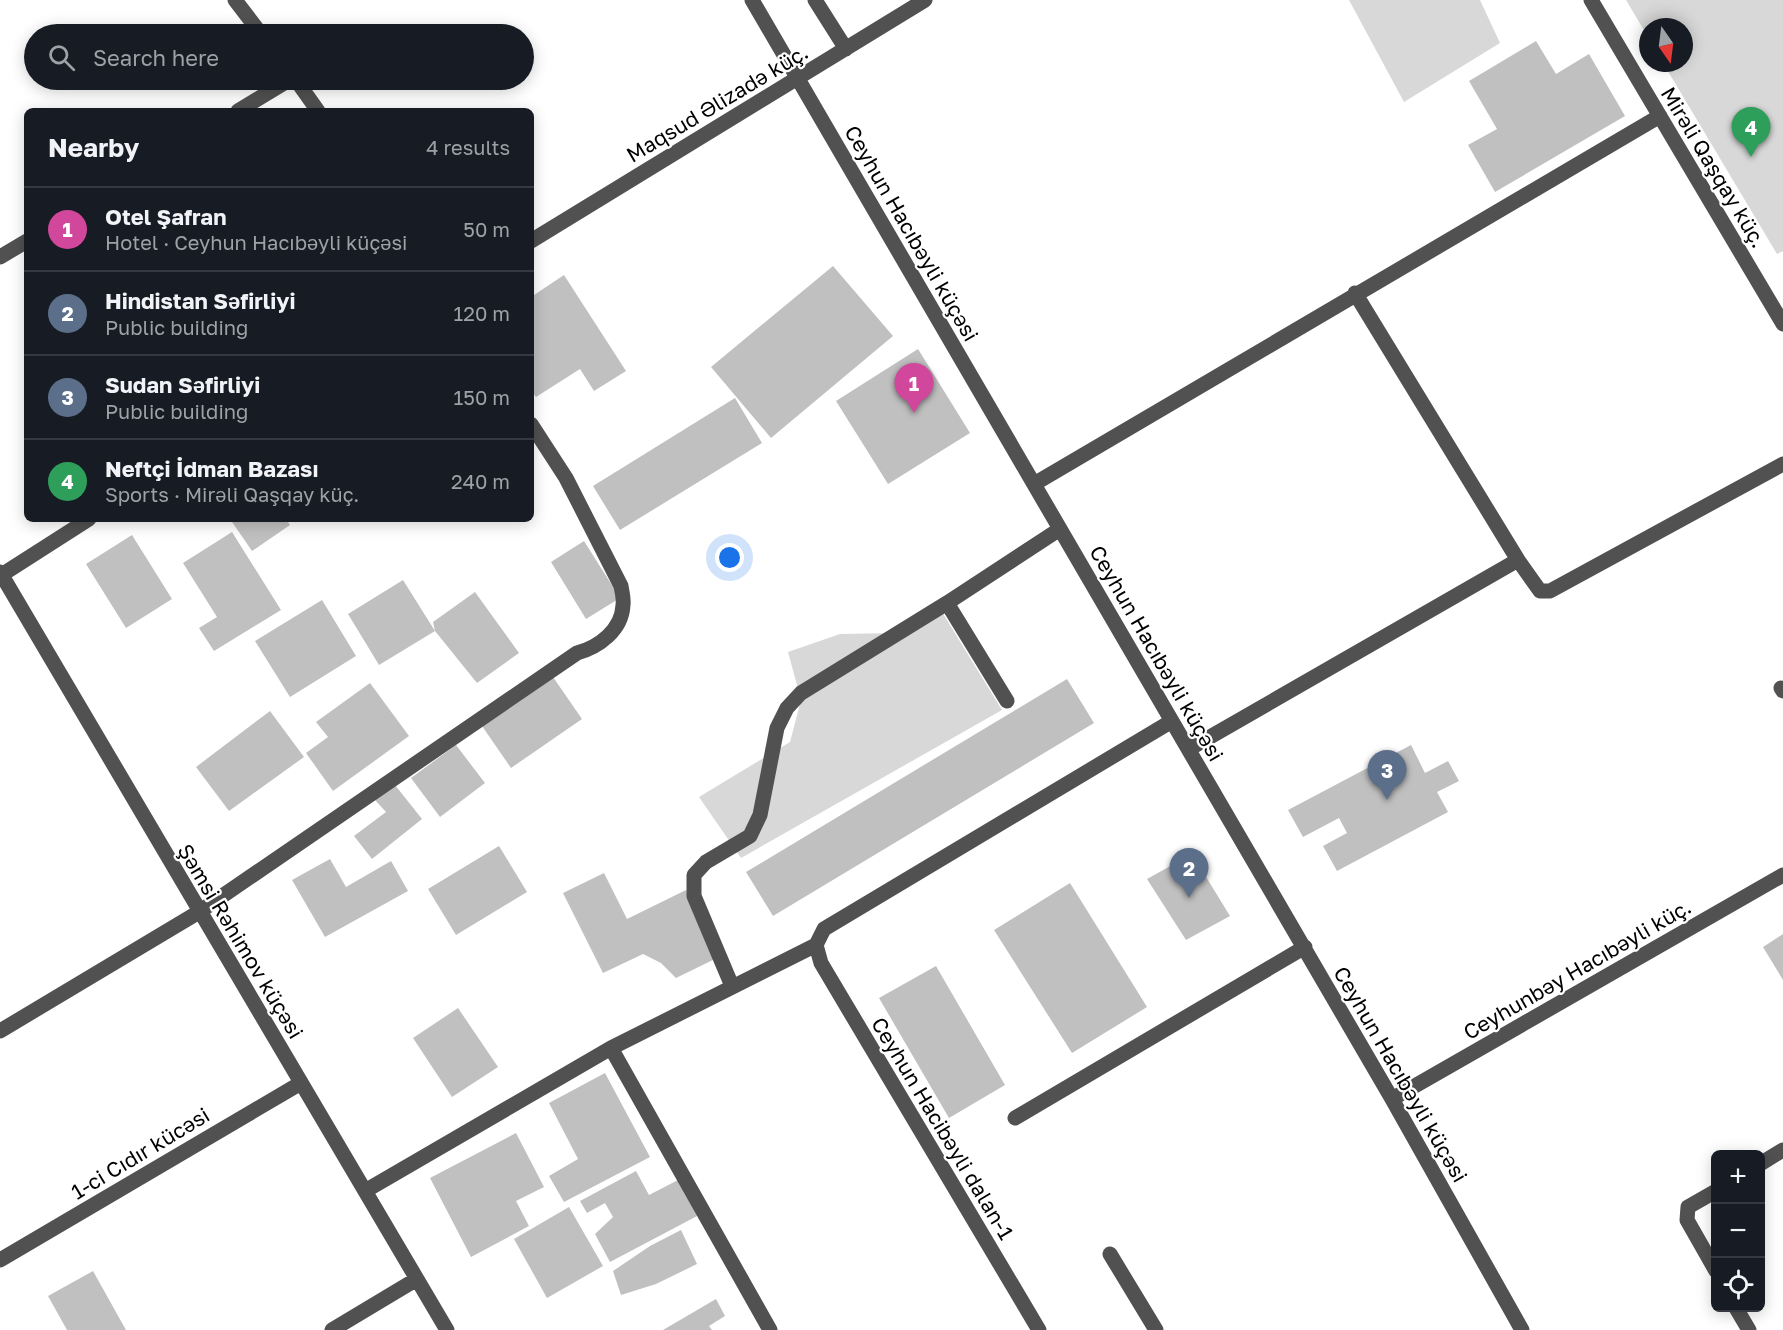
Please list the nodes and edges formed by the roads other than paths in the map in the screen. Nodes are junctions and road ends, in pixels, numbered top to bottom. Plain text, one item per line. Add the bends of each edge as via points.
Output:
1 (235, 0) edge
2 (752, 0) edge
3 (815, 0) edge
4 (926, 0) edge
5 (1591, 0) edge
6 (253, 24) edge
7 (846, 48) junction
8 (797, 78) junction
9 (273, 90) edge
10 (303, 90) edge
11 (243, 108) edge
12 (316, 108) edge
13 (1660, 116) junction
14 (534, 239) edge
15 (24, 243) edge
16 (0, 257) edge
17 (1355, 293) junction
18 (1783, 324) edge
19 (534, 428) edge
20 (1783, 464) edge
21 (1034, 484) junction
22 (84, 522) edge
23 (1060, 529) junction
24 (1518, 560) junction
25 (0, 574) edge
26 (947, 603) junction
27 (1006, 701) dead end
28 (1172, 721) junction
29 (1189, 749) junction
30 (1783, 875) edge
31 (199, 912) junction
32 (816, 945) junction
33 (1305, 947) junction
34 (732, 986) junction
35 (0, 1031) edge
36 (611, 1048) junction
37 (301, 1083) junction
38 (1392, 1099) junction
39 (1015, 1118) dead end
40 (1783, 1150) edge
41 (1765, 1161) edge
42 (365, 1191) junction
43 (1711, 1194) edge
44 (1110, 1254) dead end
45 (0, 1260) edge
46 (1711, 1262) edge
47 (417, 1279) junction
48 (1738, 1312) edge
49 (332, 1330) edge
50 (447, 1330) edge
51 (770, 1330) edge
52 (1040, 1330) edge
53 (1156, 1330) edge
54 (1522, 1330) edge
55 (1749, 1330) edge

1 - 6 street
2 - 8 street, Ceyhun Hacıbəyli küçəsi
3 - 7 street
4 - 7 street, Maqsud Əlizadə küç.
5 - 13 street, Mirəli Qaşqay küç.
7 - 8 street, Maqsud Əlizadə küç.
8 - 14 street, Maqsud Əlizadə küç.
8 - 21 street, Ceyhun Hacıbəyli küçəsi
9 - 11 street
10 - 12 street
13 - 17 street
13 - 18 street, Mirəli Qaşqay küç.
15 - 16 street
17 - 21 street
17 - 24 street
19 - 31 street via 566,478 621,586 623,606 618,625 593,649 577,653
20 - 24 street via 1550,591 1540,591
21 - 23 street, Ceyhun Hacıbəyli küçəsi
22 - 25 street
23 - 26 street
23 - 28 street, Ceyhun Hacıbəyli küçəsi
24 - 29 street
25 - 31 street, Şəmsi Rəhimov küçəsi
26 - 27 street
26 - 34 street via 801,693 787,708 777,728 760,815 750,836 706,862 694,875 694,896
28 - 29 street, Ceyhun Hacıbəyli küçəsi
28 - 32 street via 824,929
29 - 33 street, Ceyhun Hacıbəyli küçəsi
30 - 38 street, Ceyhunbəy Hacıbəyli küç.
31 - 35 street
31 - 37 street, Şəmsi Rəhimov küçəsi
32 - 34 street
32 - 52 street, Ceyhun Hacibəyli dalan-1 via 821,963
33 - 38 street, Ceyhun Hacıbəyli küçəsi
33 - 39 street
34 - 36 street
36 - 42 street
36 - 51 street
37 - 42 street, Şəmsi Rəhimov küçəsi
37 - 45 street, 1-ci Cıdır kücəsi
38 - 54 street, Ceyhun Hacıbəyli küçəsi
40 - 41 street
42 - 47 street, Şəmsi Rəhimov küçəsi
43 - 46 street via 1688,1208 1687,1220
44 - 53 street
47 - 49 street
47 - 50 street, Şəmsi Rəhimov küçəsi
48 - 55 street

